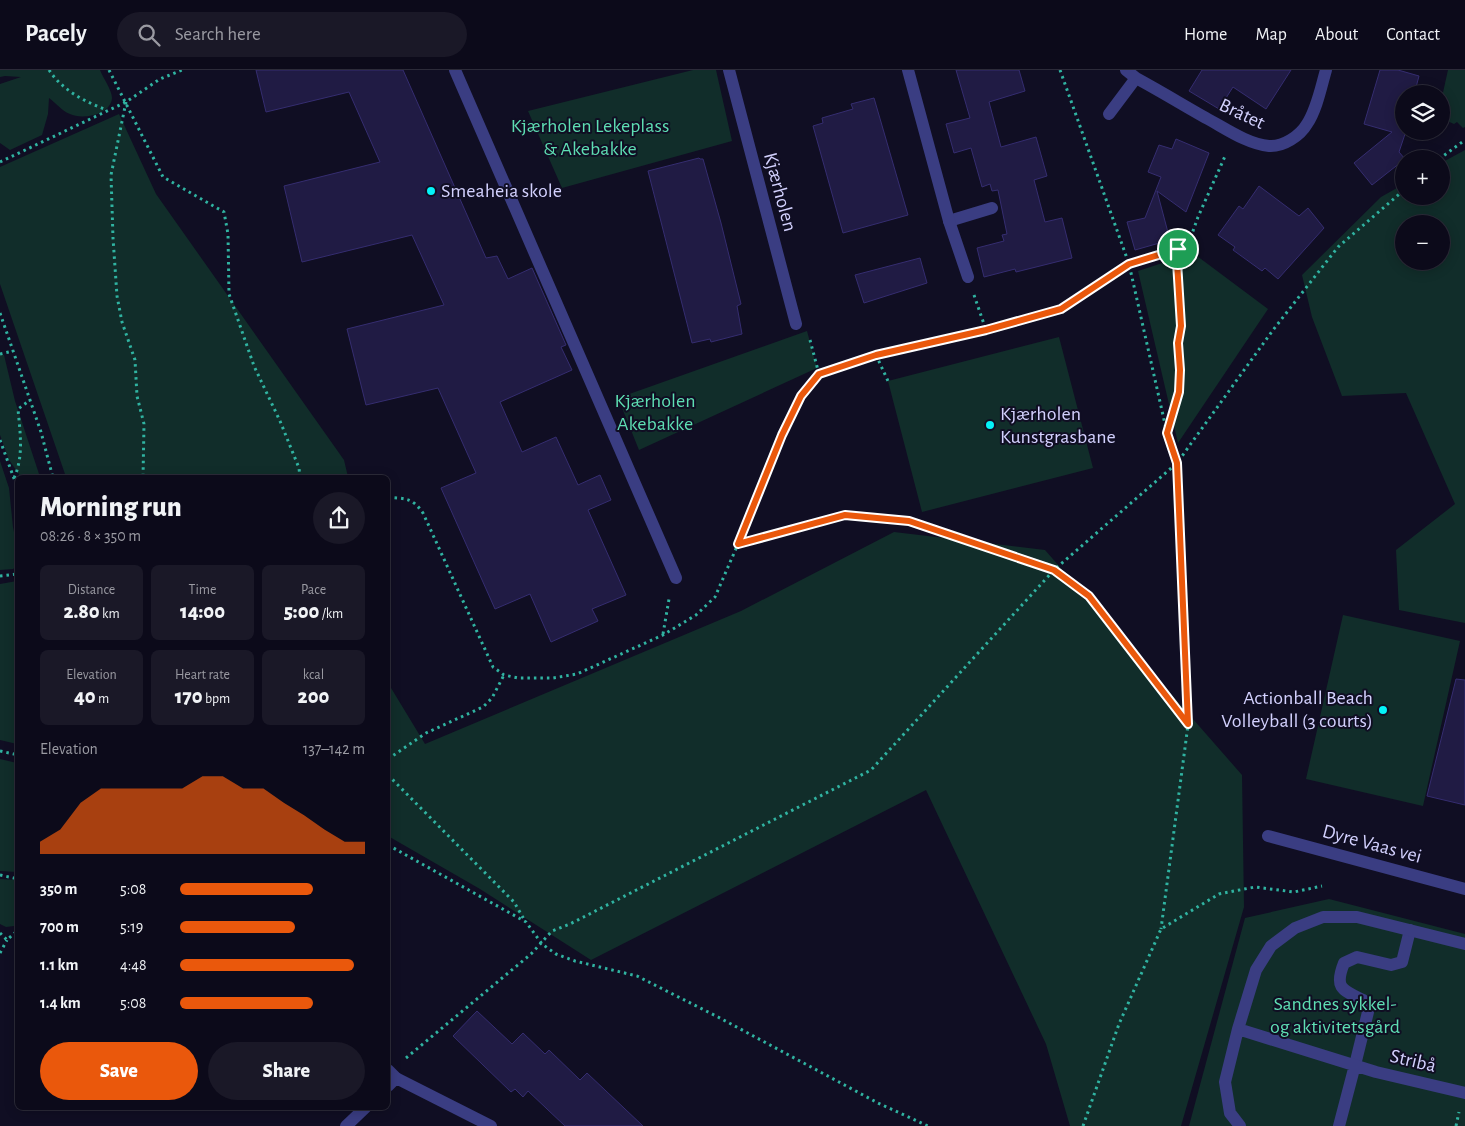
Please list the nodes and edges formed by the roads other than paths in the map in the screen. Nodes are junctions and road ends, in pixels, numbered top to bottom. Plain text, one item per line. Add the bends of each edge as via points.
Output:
1 (455, 70) edge
2 (728, 70) edge
3 (908, 70) edge
4 (1326, 70) edge
5 (1131, 74) edge
6 (1109, 114) dead end
7 (992, 208) dead end
8 (949, 221) junction
9 (968, 277) road end
10 (796, 324) road end
11 (676, 578) road end
12 (1268, 836) dead end
13 (1465, 890) edge
14 (1410, 930) junction
15 (1465, 944) edge
16 (1238, 1029) junction
17 (1355, 1065) junction
18 (390, 1076) edge
19 (1465, 1093) edge
20 (363, 1110) edge
21 (346, 1126) edge
22 (491, 1126) edge
23 (1240, 1126) edge
24 (1340, 1126) edge

1 - 11 street
2 - 10 street, Kjærholen
3 - 8 street
4 - 5 street, Bråtet via 1307,124 1296,136 1270,146 1235,134
5 - 6 street, Bråtet
7 - 8 street
8 - 9 street
12 - 13 street, Dyre Vaas vei
14 - 15 street
14 - 16 street via 1357,917 1322,917 1295,928 1271,946 1256,970
14 - 17 street via 1402,962 1391,965 1357,957 1344,963 1340,984 1343,990 1363,1000 1368,1012
16 - 17 street, Stribå
16 - 23 street via 1225,1082 1230,1113
17 - 19 street, Stribå
17 - 24 street
18 - 22 street
20 - 21 street

